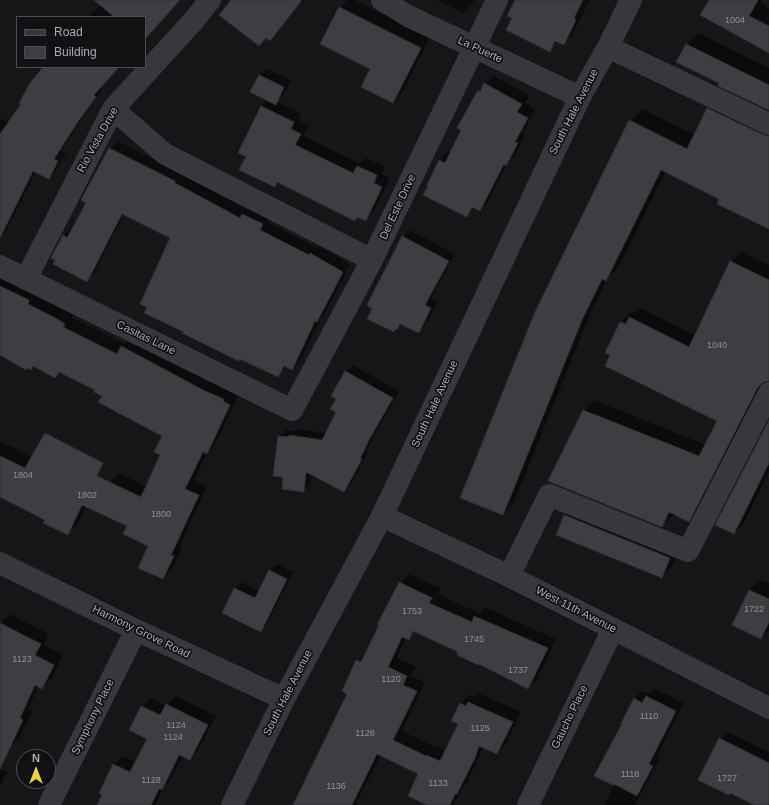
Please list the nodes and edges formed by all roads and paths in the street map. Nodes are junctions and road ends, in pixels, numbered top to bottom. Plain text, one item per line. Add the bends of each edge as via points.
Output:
1 (210, 0) edge
2 (382, 0) edge
3 (497, 0) edge
4 (630, 0) edge
5 (474, 47) junction
6 (608, 47) junction
7 (580, 97) junction
8 (113, 110) junction
9 (769, 124) edge
10 (372, 260) junction
11 (0, 266) edge
12 (26, 279) junction
13 (769, 393) edge
14 (292, 410) joint
15 (382, 516) junction
16 (0, 563) edge
17 (510, 576) junction
18 (613, 629) junction
19 (136, 630) junction
20 (284, 699) junction
21 (769, 708) edge
22 (49, 805) edge
23 (232, 805) edge
24 (528, 805) edge

1 - 8 street, Rio Vista Drive
2 - 5 street, La Puerte via 408,16
3 - 5 street, Del Este Drive
4 - 6 street, South Hale Avenue
5 - 7 street, La Puerte
5 - 10 street, Del Este Drive
6 - 7 street, South Hale Avenue
6 - 9 street
7 - 15 street, South Hale Avenue
8 - 10 street via 165,154
8 - 12 street, Rio Vista Drive
10 - 14 street, Del Este Drive
11 - 12 street, Casitas Lane
12 - 14 street, Casitas Lane
13 - 17 street via 688,551 549,495
15 - 17 street, West 11th Avenue
15 - 20 street, South Hale Avenue
16 - 19 street, Harmony Grove Road
17 - 18 street, West 11th Avenue
18 - 21 street, West 11th Avenue
18 - 24 street, Gaucho Place
19 - 20 street, Harmony Grove Road
19 - 22 street, Symphony Place
20 - 23 street, South Hale Avenue

